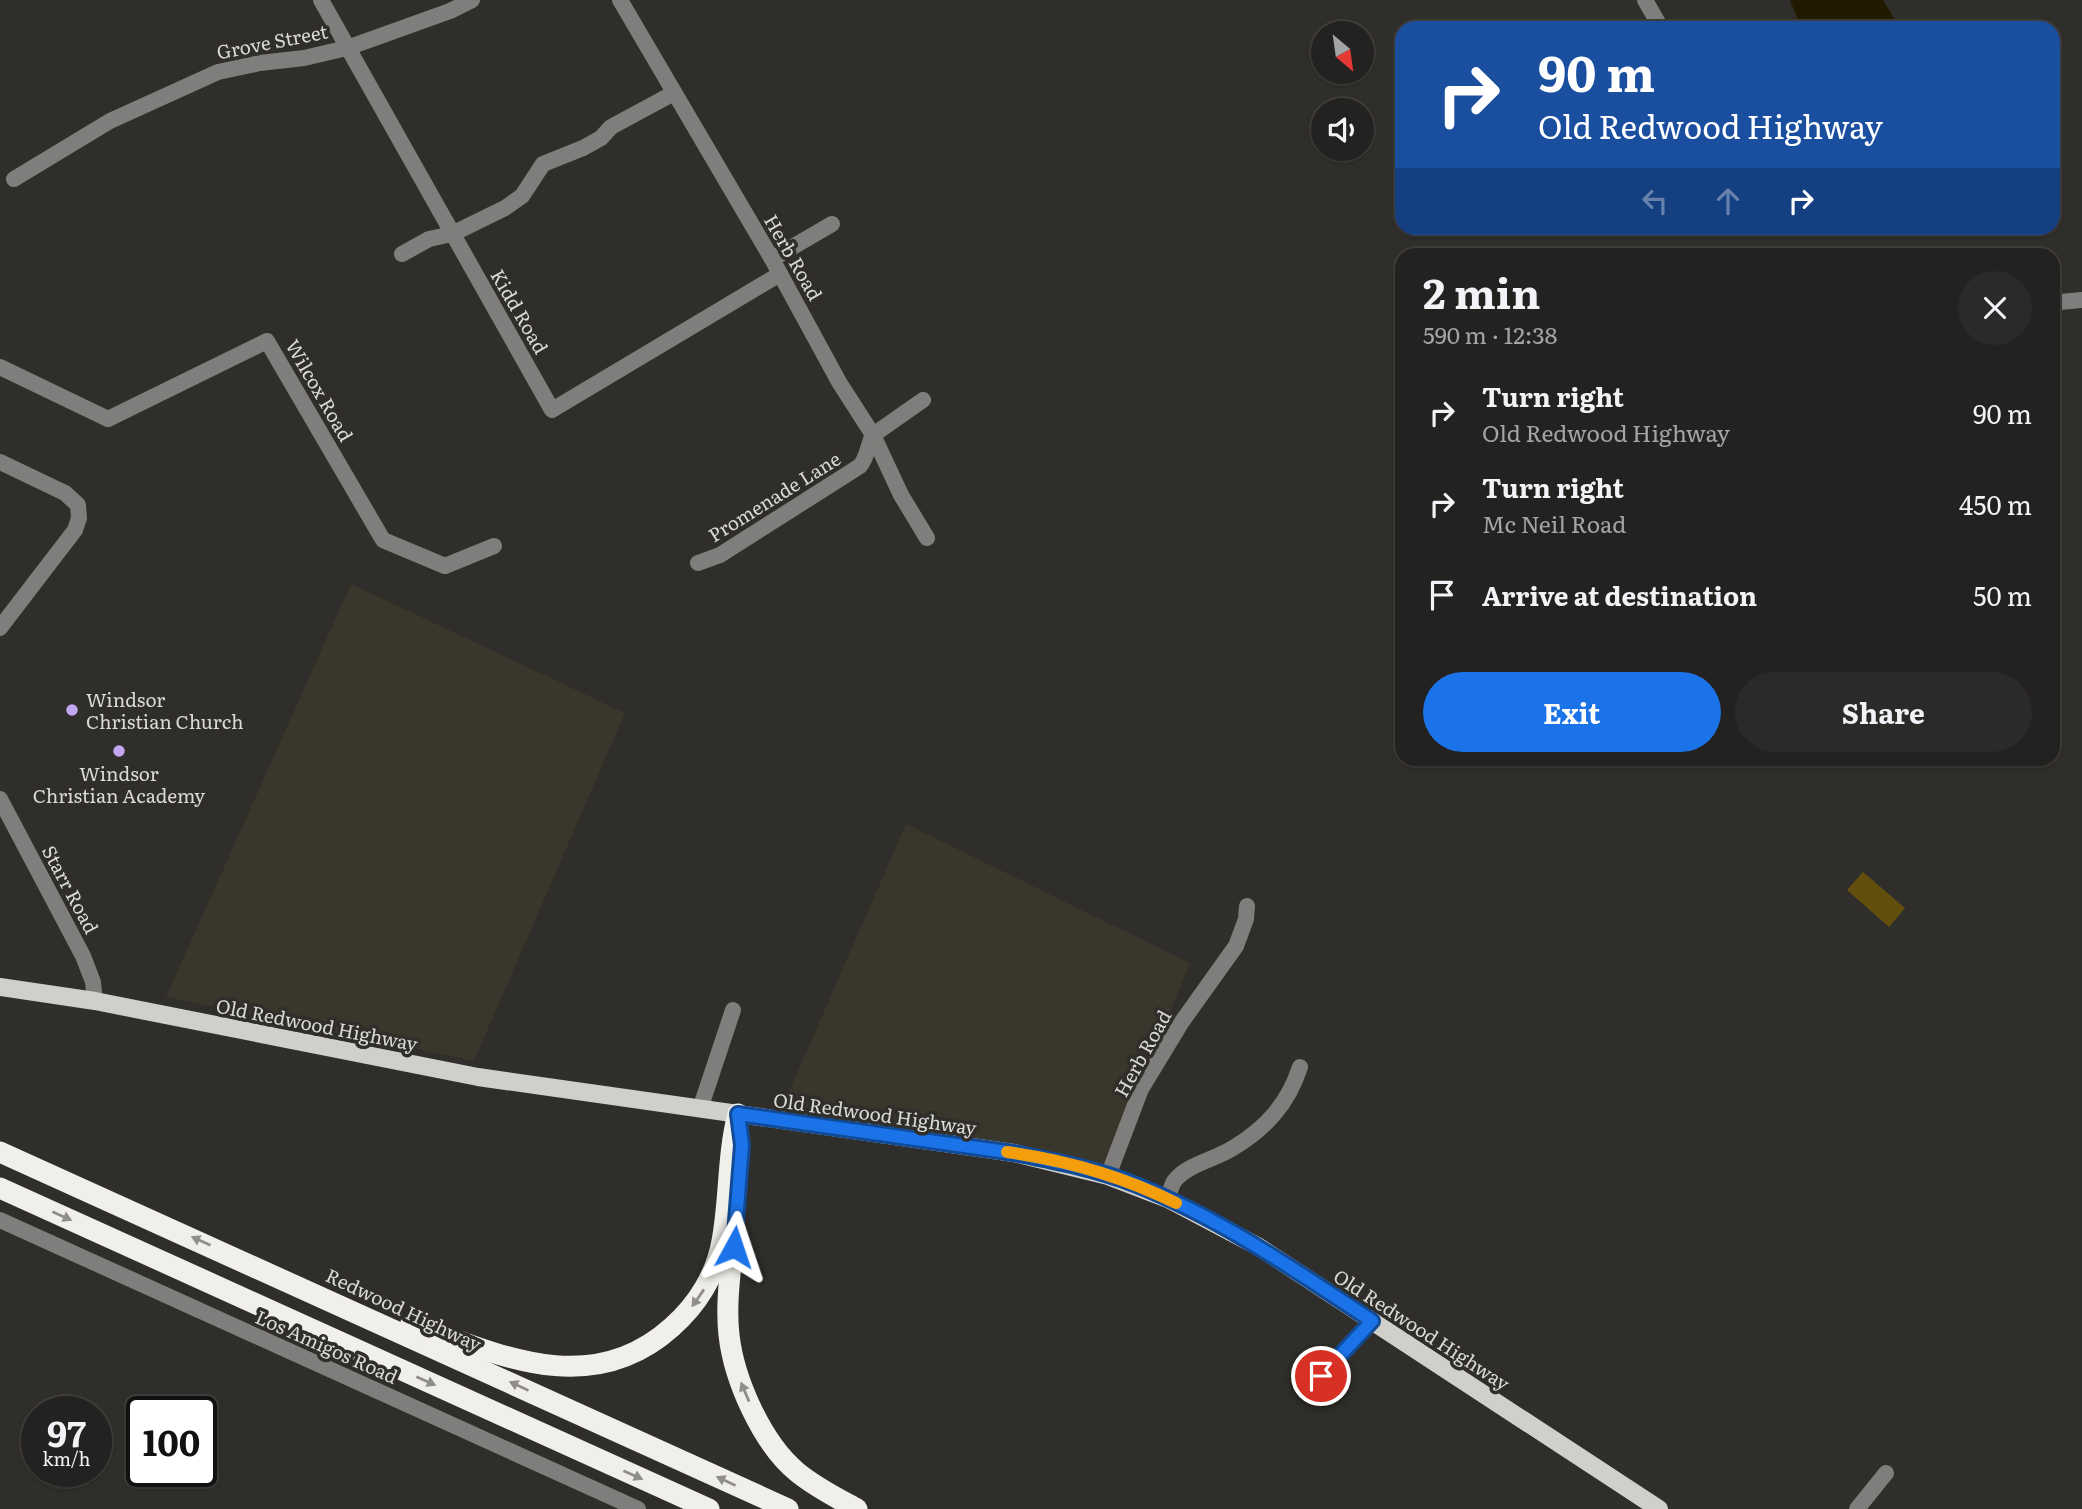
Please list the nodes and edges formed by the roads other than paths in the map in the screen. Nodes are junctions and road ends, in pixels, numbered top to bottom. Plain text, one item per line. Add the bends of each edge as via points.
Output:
1 (321, 0) edge
2 (472, 0) edge
3 (620, 0) edge
4 (1645, 0) edge
5 (1657, 21) edge
6 (347, 48) junction
7 (674, 93) junction
8 (14, 179) dead end
9 (832, 224) dead end
10 (452, 234) junction
11 (402, 254) dead end
12 (772, 259) junction
13 (780, 274) junction
14 (2082, 300) edge
15 (2060, 302) edge
16 (0, 367) edge
17 (923, 400) dead end
18 (873, 435) junction
19 (0, 462) edge
20 (927, 538) dead end
21 (494, 546) dead end
22 (698, 563) dead end
23 (0, 628) edge
24 (0, 799) edge
25 (1247, 906) dead end
26 (0, 986) edge
27 (94, 1001) junction
28 (733, 1010) dead end
29 (1300, 1067) dead end
30 (700, 1109) junction
31 (738, 1114) junction
32 (0, 1152) edge
33 (1108, 1176) junction
34 (0, 1188) edge
35 (1168, 1199) junction
36 (0, 1220) edge
37 (243, 1260) junction
38 (1372, 1321) junction
39 (1321, 1376) dead end
40 (1886, 1473) dead end
41 (638, 1509) edge
42 (709, 1509) edge
43 (788, 1509) edge
44 (857, 1509) edge
45 (1659, 1509) edge
46 (1857, 1509) edge

1 - 6 street, Kidd Road
2 - 6 street, Grove Street
3 - 7 street, Herb Road
4 - 5 street
6 - 8 street, Grove Street via 218,72 110,121
6 - 10 street, Kidd Road
7 - 10 street via 583,148 543,164 522,196
7 - 12 street, Herb Road
9 - 12 street
10 - 11 street via 429,239
10 - 13 street, Kidd Road via 552,410
12 - 13 street, Herb Road
13 - 18 street, Herb Road
14 - 15 street
16 - 21 street, Wilcox Road via 108,419 267,341 383,540 445,566
17 - 18 street
18 - 20 street, Herb Road
18 - 22 street, Promenade Lane via 860,466 720,555
19 - 23 street via 65,493 78,505 79,518 75,530
24 - 27 street, Starr Road via 83,956 93,982
25 - 33 street, Herb Road via 1236,946 1141,1089
26 - 27 main road, Old Redwood Highway
27 - 30 main road, Old Redwood Highway via 478,1077
28 - 30 street
29 - 35 street via 1278,1111 1233,1149 1185,1171 1174,1180
30 - 31 main road, Old Redwood Highway
31 - 33 main road, Old Redwood Highway via 1014,1153
31 -> 37 highway via 730,1142 722,1242 711,1276 682,1318 625,1359 581,1368 519,1359 475,1347
44 -> 31 highway via 798,1473 782,1457 742,1386 729,1334 742,1145
37 -> 32 highway, Redwood Highway
33 - 35 main road, Old Redwood Highway
34 -> 42 highway
35 - 38 main road, Old Redwood Highway via 1259,1247
36 - 41 street, Los Amigos Road
43 -> 37 highway, Redwood Highway
38 - 39 street
38 - 45 main road, Old Redwood Highway
40 - 46 street

